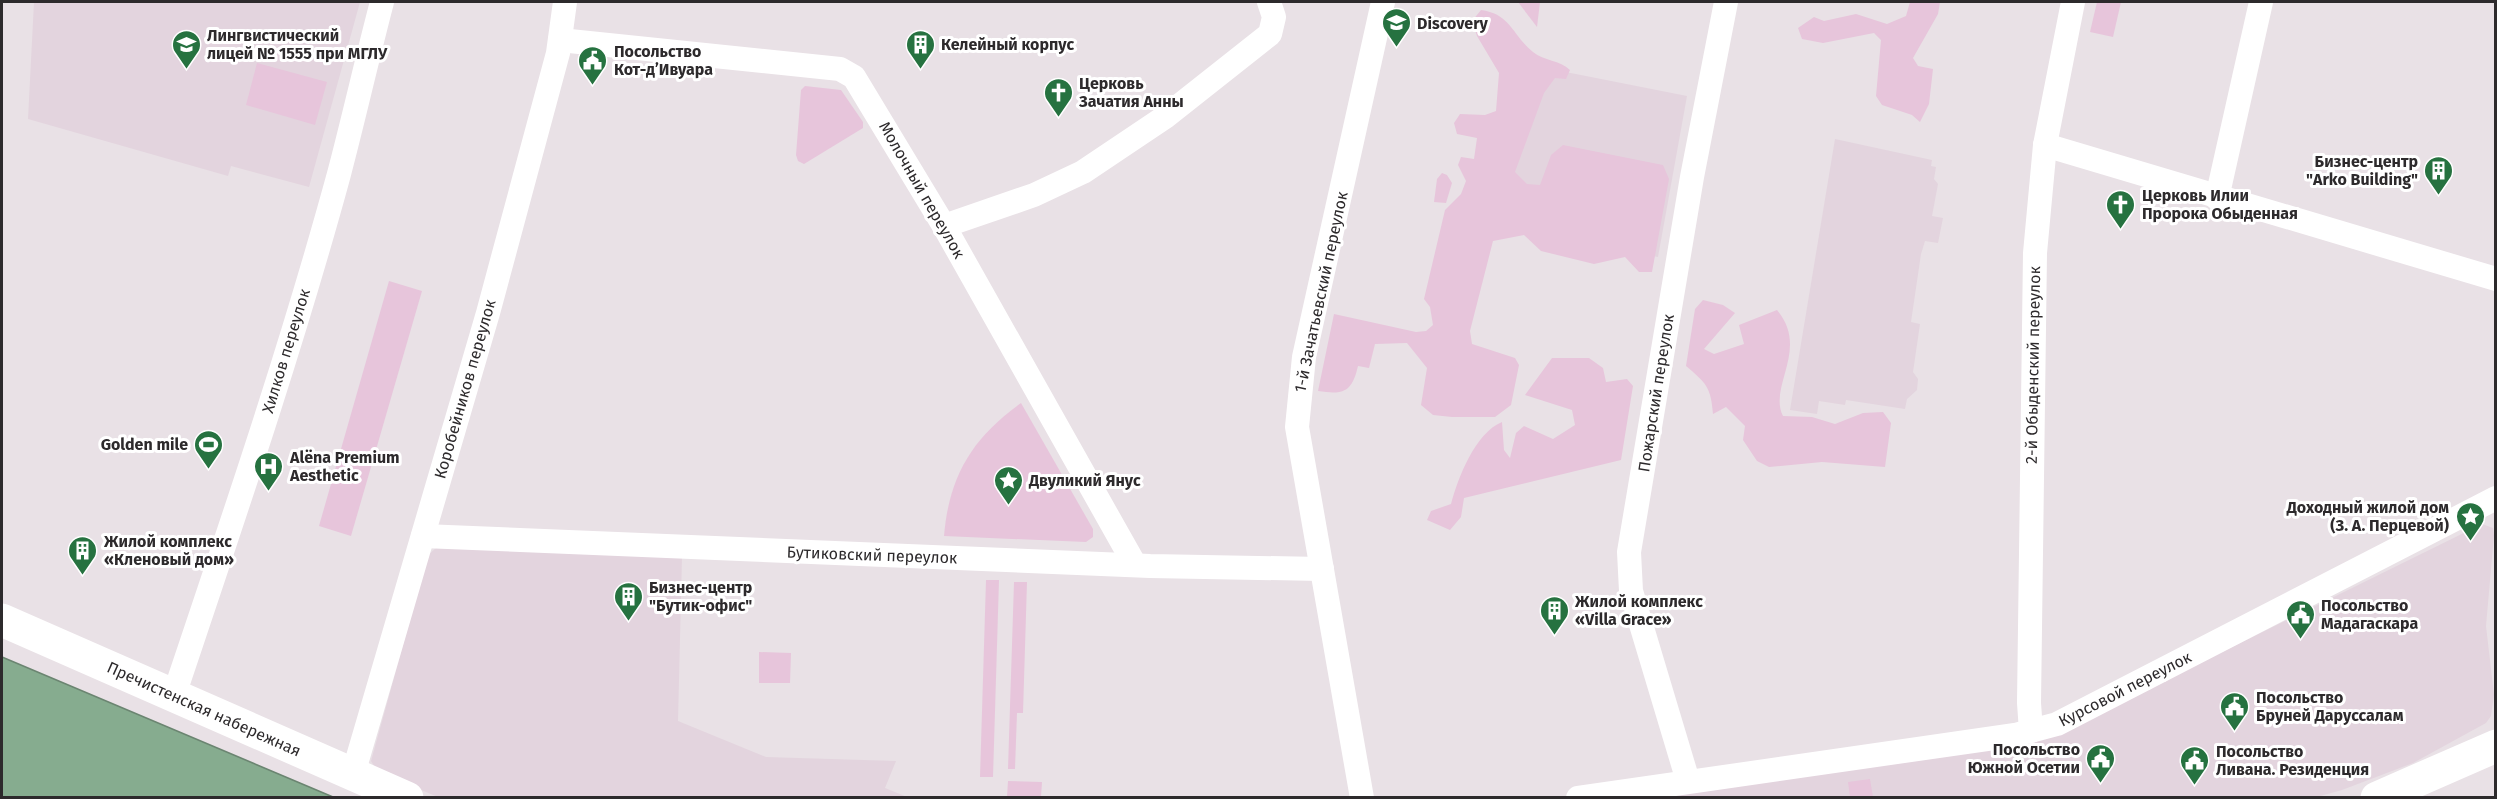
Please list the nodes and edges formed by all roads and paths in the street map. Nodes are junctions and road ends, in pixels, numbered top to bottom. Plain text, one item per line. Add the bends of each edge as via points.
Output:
1 (382, 2) edge
2 (565, 2) edge
3 (1269, 2) edge
4 (1383, 2) edge
5 (1726, 2) edge
6 (2073, 2) edge
7 (2261, 2) edge
8 (560, 40) junction
9 (2045, 145) junction
10 (2217, 198) junction
11 (944, 226) junction
12 (2496, 279) edge
13 (2496, 498) edge
14 (423, 536) junction
15 (1135, 565) junction
16 (1322, 569) junction
17 (2, 620) edge
18 (174, 695) junction
19 (2496, 724) edge
20 (2031, 731) junction
21 (2496, 746) edge
22 (353, 774) junction
23 (2426, 776) junction
24 (1688, 781) junction
25 (407, 798) edge
26 (1362, 798) edge
27 (1578, 798) edge
28 (2377, 798) edge

1 - 18 street, Хилков переулок via 339,175 293,329
2 - 8 street, Коробейников переулок
3 - 11 street via 1274,17 1270,34 1121,148 1061,183
4 - 16 street, 1-й Зачатьевский переулок via 1304,357 1299,396 1300,457
5 - 24 street, Пожарский переулок via 1692,177 1629,552 1632,591
6 - 9 street, 2-й Обыденский переулок
7 - 10 street
8 - 11 street, Молочный переулок via 847,72 860,83
8 - 14 street, Коробейников переулок via 488,313
9 - 10 street
9 - 20 street, 2-й Обыденский переулок via 2035,253
10 - 12 street
11 - 15 street, Молочный переулок
13 - 20 street, Курсовой переулок via 2071,718
14 - 15 street, Бутиковский переулок
14 - 22 street, Коробейников переулок
15 - 16 street, Бутиковский переулок
16 - 26 street, 1-й Зачатьевский переулок
17 - 18 main road, Пречистенская набережная
18 - 22 main road, Пречистенская набережная
19 - 23 main road
20 - 24 street, Курсовой переулок
21 - 23 main road
22 - 25 main road, Пречистенская набережная
23 - 28 main road
24 - 27 street, Курсовой переулок

